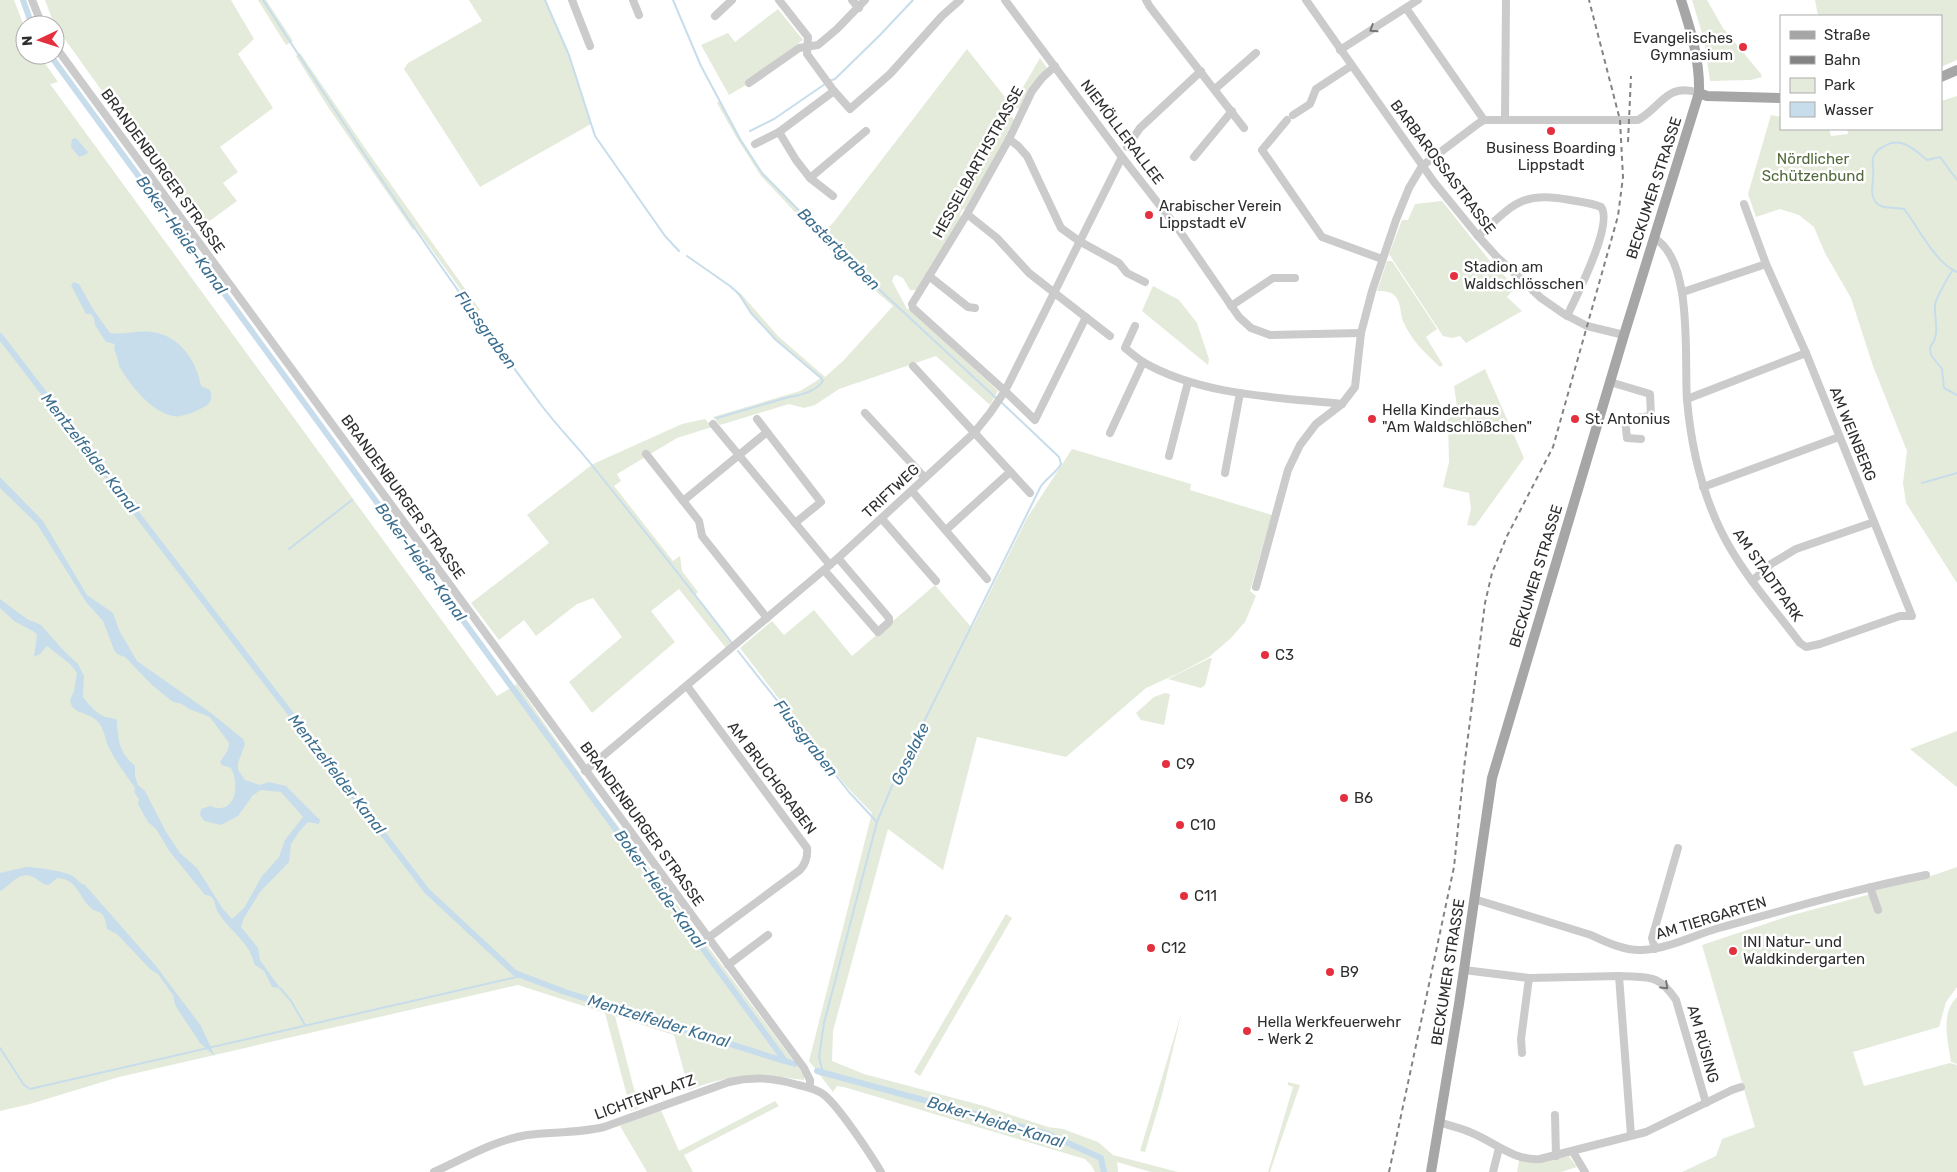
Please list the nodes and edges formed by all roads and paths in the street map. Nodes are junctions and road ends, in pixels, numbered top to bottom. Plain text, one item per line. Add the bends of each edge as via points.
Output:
1 (32, 0) edge
2 (572, 0) edge
3 (633, 0) edge
4 (732, 0) edge
5 (779, 0) edge
6 (852, 0) edge
7 (866, 0) edge
8 (960, 0) edge
9 (1005, 0) edge
10 (1146, 0) edge
11 (1306, 0) edge
12 (1418, 0) edge
13 (1506, 0) edge
14 (1681, 0) edge
15 (859, 8) junction
16 (1406, 8) junction
17 (38, 15) edge
18 (639, 15) dead end
19 (715, 16) dead end
20 (590, 46) dead end
21 (809, 46) junction
22 (1340, 50) junction
23 (1256, 53) dead end
24 (65, 60) edge
25 (1055, 66) junction
26 (1351, 66) junction
27 (1957, 70) edge
28 (1201, 71) junction
29 (1942, 77) edge
30 (749, 83) dead end
31 (1215, 89) junction
32 (834, 91) junction
33 (1699, 93) junction
34 (1780, 98) edge
35 (1232, 111) junction
36 (1505, 119) junction
37 (1484, 120) junction
38 (1244, 128) dead end
39 (866, 131) dead end
40 (779, 132) junction
41 (1009, 138) junction
42 (754, 144) dead end
43 (1127, 147) dead end
44 (1122, 157) junction
45 (1194, 157) dead end
46 (1422, 166) junction
47 (810, 178) junction
48 (832, 196) dead end
49 (1744, 204) dead end
50 (967, 214) junction
51 (1478, 236) junction
52 (1654, 238) junction
53 (1079, 241) junction
54 (1382, 259) junction
55 (1766, 264) junction
56 (929, 276) junction
57 (1295, 278) dead end
58 (1145, 282) dead end
59 (1683, 292) junction
60 (1053, 293) junction
61 (1231, 306) junction
62 (975, 308) dead end
63 (1567, 316) junction
64 (1086, 317) junction
65 (1135, 326) dead end
66 (1361, 332) junction
67 (1624, 335) junction
68 (1110, 336) dead end
69 (1806, 353) junction
70 (1143, 362) junction
71 (913, 366) dead end
72 (1188, 382) junction
73 (1610, 382) junction
74 (1005, 391) junction
75 (1240, 392) junction
76 (1687, 399) junction
77 (1342, 404) junction
78 (865, 413) dead end
79 (757, 419) dead end
80 (714, 424) dead end
81 (767, 432) junction
82 (974, 433) junction
83 (1110, 433) dead end
84 (1839, 437) junction
85 (1641, 439) dead end
86 (646, 454) dead end
87 (738, 456) junction
88 (1169, 456) dead end
89 (1010, 472) junction
90 (1225, 473) dead end
91 (925, 478) junction
92 (1703, 486) junction
93 (912, 491) junction
94 (1030, 493) dead end
95 (683, 501) junction
96 (882, 518) junction
97 (1874, 522) junction
98 (795, 523) junction
99 (946, 530) junction
100 (838, 558) junction
101 (827, 567) junction
102 (987, 579) dead end
103 (1752, 580) junction
104 (936, 581) dead end
105 (1256, 586) dead end
106 (1912, 616) joint
107 (767, 618) junction
108 (687, 686) junction
109 (585, 771) junction
110 (1678, 848) dead end
111 (1926, 875) dead end
112 (1870, 887) junction
113 (1474, 899) junction
114 (1878, 910) dead end
115 (768, 935) dead end
116 (708, 938) junction
117 (1655, 949) junction
118 (728, 965) junction
119 (1464, 970) junction
120 (1619, 976) junction
121 (1529, 978) junction
122 (1522, 1053) dead end
123 (1741, 1087) dead end
124 (810, 1088) junction
125 (1706, 1103) junction
126 (1555, 1115) dead end
127 (1439, 1122) junction
128 (1631, 1135) junction
129 (1499, 1148) junction
130 (1573, 1152) junction
131 (1556, 1156) junction
132 (434, 1172) edge
133 (881, 1172) edge
134 (1431, 1172) edge
135 (1493, 1172) edge
136 (1585, 1172) edge

1 - 17 street
2 - 20 street
3 - 18 street
4 - 19 street
5 - 21 street via 808,36
6 - 15 street
7 - 15 street
8 - 32 street via 890,74 850,109
9 - 25 street, NIEMÖLLERALLEE
10 - 28 street
11 - 22 street, BARBAROSSASTRASSE
12 - 16 street
13 - 36 street
14 - 33 main road, BECKUMER STRASSE via 1694,40
15 - 21 street via 818,45
16 -> 22 street
16 - 37 street
21 - 30 street via 799,48
21 - 32 street via 807,54
22 - 26 street, BARBAROSSASTRASSE
23 - 31 street
24 - 109 street, BRANDENBURGER STRASSE
25 - 41 street, HESSELBARTHSTRASSE via 1032,91
25 - 44 street, NIEMÖLLERALLEE
26 - 46 street, BARBAROSSASTRASSE
26 - 54 street via 1316,89 1310,104 1290,117 1262,150 1322,236
27 - 29 main road
28 - 31 street
28 - 43 street via 1140,128
31 - 35 street
32 - 40 street
33 - 34 main road via 1707,96
33 - 36 street via 1689,90 1673,92 1638,120
33 - 52 main road, BECKUMER STRASSE
35 - 38 street
35 - 45 street
36 - 37 street
37 - 46 street
39 - 47 street
40 - 42 street
40 - 47 street
41 - 50 street, HESSELBARTHSTRASSE
41 - 53 street via 1027,156 1061,228
44 - 53 street, TRIFTWEG
44 - 61 street, NIEMÖLLERALLEE via 1179,230
46 - 51 street, BARBAROSSASTRASSE
46 - 54 street via 1409,188
47 - 48 street
49 - 55 street, AM WEINBERG
50 - 56 street, HESSELBARTHSTRASSE
50 - 60 street via 997,238 1029,274
51 - 63 street, BARBAROSSASTRASSE via 1516,276
51 - 63 street via 1513,206 1528,199 1552,196 1601,207 1605,216 1601,236
52 - 59 street, AM STADTPARK via 1669,253
52 - 67 main road, BECKUMER STRASSE
53 - 58 street
53 - 60 street, TRIFTWEG
54 - 66 street
55 - 59 street
55 - 69 street, AM WEINBERG
56 - 62 street via 968,307
56 - 74 street, HESSELBARTHSTRASSE via 912,304 914,308
57 - 61 street via 1273,278
59 - 76 street, AM STADTPARK
60 - 64 street
60 - 74 street, TRIFTWEG
61 - 66 street, NIEMÖLLERALLEE via 1251,328 1270,334
63 - 67 street, BARBAROSSASTRASSE via 1587,326
64 - 68 street
64 - 74 street via 1034,420
65 - 70 street via 1125,348
66 - 77 street via 1355,387
67 - 73 main road, BECKUMER STRASSE
69 - 76 street
69 - 84 street, AM WEINBERG
70 - 72 street
70 - 83 street
71 - 82 street
72 - 75 street
72 - 88 street
73 - 85 street via 1650,394 1650,416 1625,419 1626,438
73 - 113 main road, BECKUMER STRASSE via 1497,758
74 - 82 street, TRIFTWEG
75 - 77 street
75 - 90 street
76 - 92 street, AM STADTPARK
77 - 105 street via 1316,424 1300,445 1288,470
78 - 91 street
79 - 81 street
80 - 87 street
81 - 87 street
81 - 98 street via 821,502
82 - 89 street
82 - 91 street, TRIFTWEG
84 - 92 street
84 - 97 street, AM WEINBERG
86 - 95 street
87 - 95 street
87 - 98 street
89 - 94 street
89 - 99 street
91 - 93 street, TRIFTWEG
92 - 103 street, AM STADTPARK via 1721,532
93 - 96 street, TRIFTWEG
93 - 99 street
95 - 107 street via 699,521 702,536
96 - 100 street, TRIFTWEG
96 - 104 street
97 - 103 street via 1796,549
97 - 106 street, AM WEINBERG
98 - 101 street
99 - 102 street
100 - 101 street, TRIFTWEG
100 - 101 street via 889,618 878,632
101 - 107 street, TRIFTWEG
103 - 106 street, AM STADTPARK via 1800,643 1806,646 1900,616
107 - 108 street, TRIFTWEG
108 - 109 street, TRIFTWEG
108 - 116 street, AM BRUCHGRABEN via 807,853 806,864 800,870
109 - 116 street, BRANDENBURGER STRASSE
110 - 117 street via 1652,938
111 - 112 street, AM TIERGARTEN
112 - 114 street
112 - 117 street, AM TIERGARTEN
113 - 117 street, AM TIERGARTEN via 1623,948
113 - 119 main road, BECKUMER STRASSE
115 - 118 street
116 - 118 street, BRANDENBURGER STRASSE
118 - 124 street, BRANDENBURGER STRASSE via 807,1073
119 - 121 street, AM RÜSING
119 - 127 main road, BECKUMER STRASSE
120 - 121 street, AM RÜSING
120 -> 125 street, AM RÜSING via 1657,980 1667,986 1676,1000
120 - 128 street
121 - 122 street
123 - 125 street
124 - 132 street, LICHTENPLATZ via 778,1079 745,1078 604,1127 511,1139
124 - 133 street, LICHTENPLATZ via 832,1102
125 - 128 street via 1646,1132
126 - 131 street
127 - 129 street via 1472,1133
127 - 134 main road, BECKUMER STRASSE
128 - 130 street
129 - 131 street via 1528,1160
129 - 135 street
130 - 131 street
130 - 136 street

